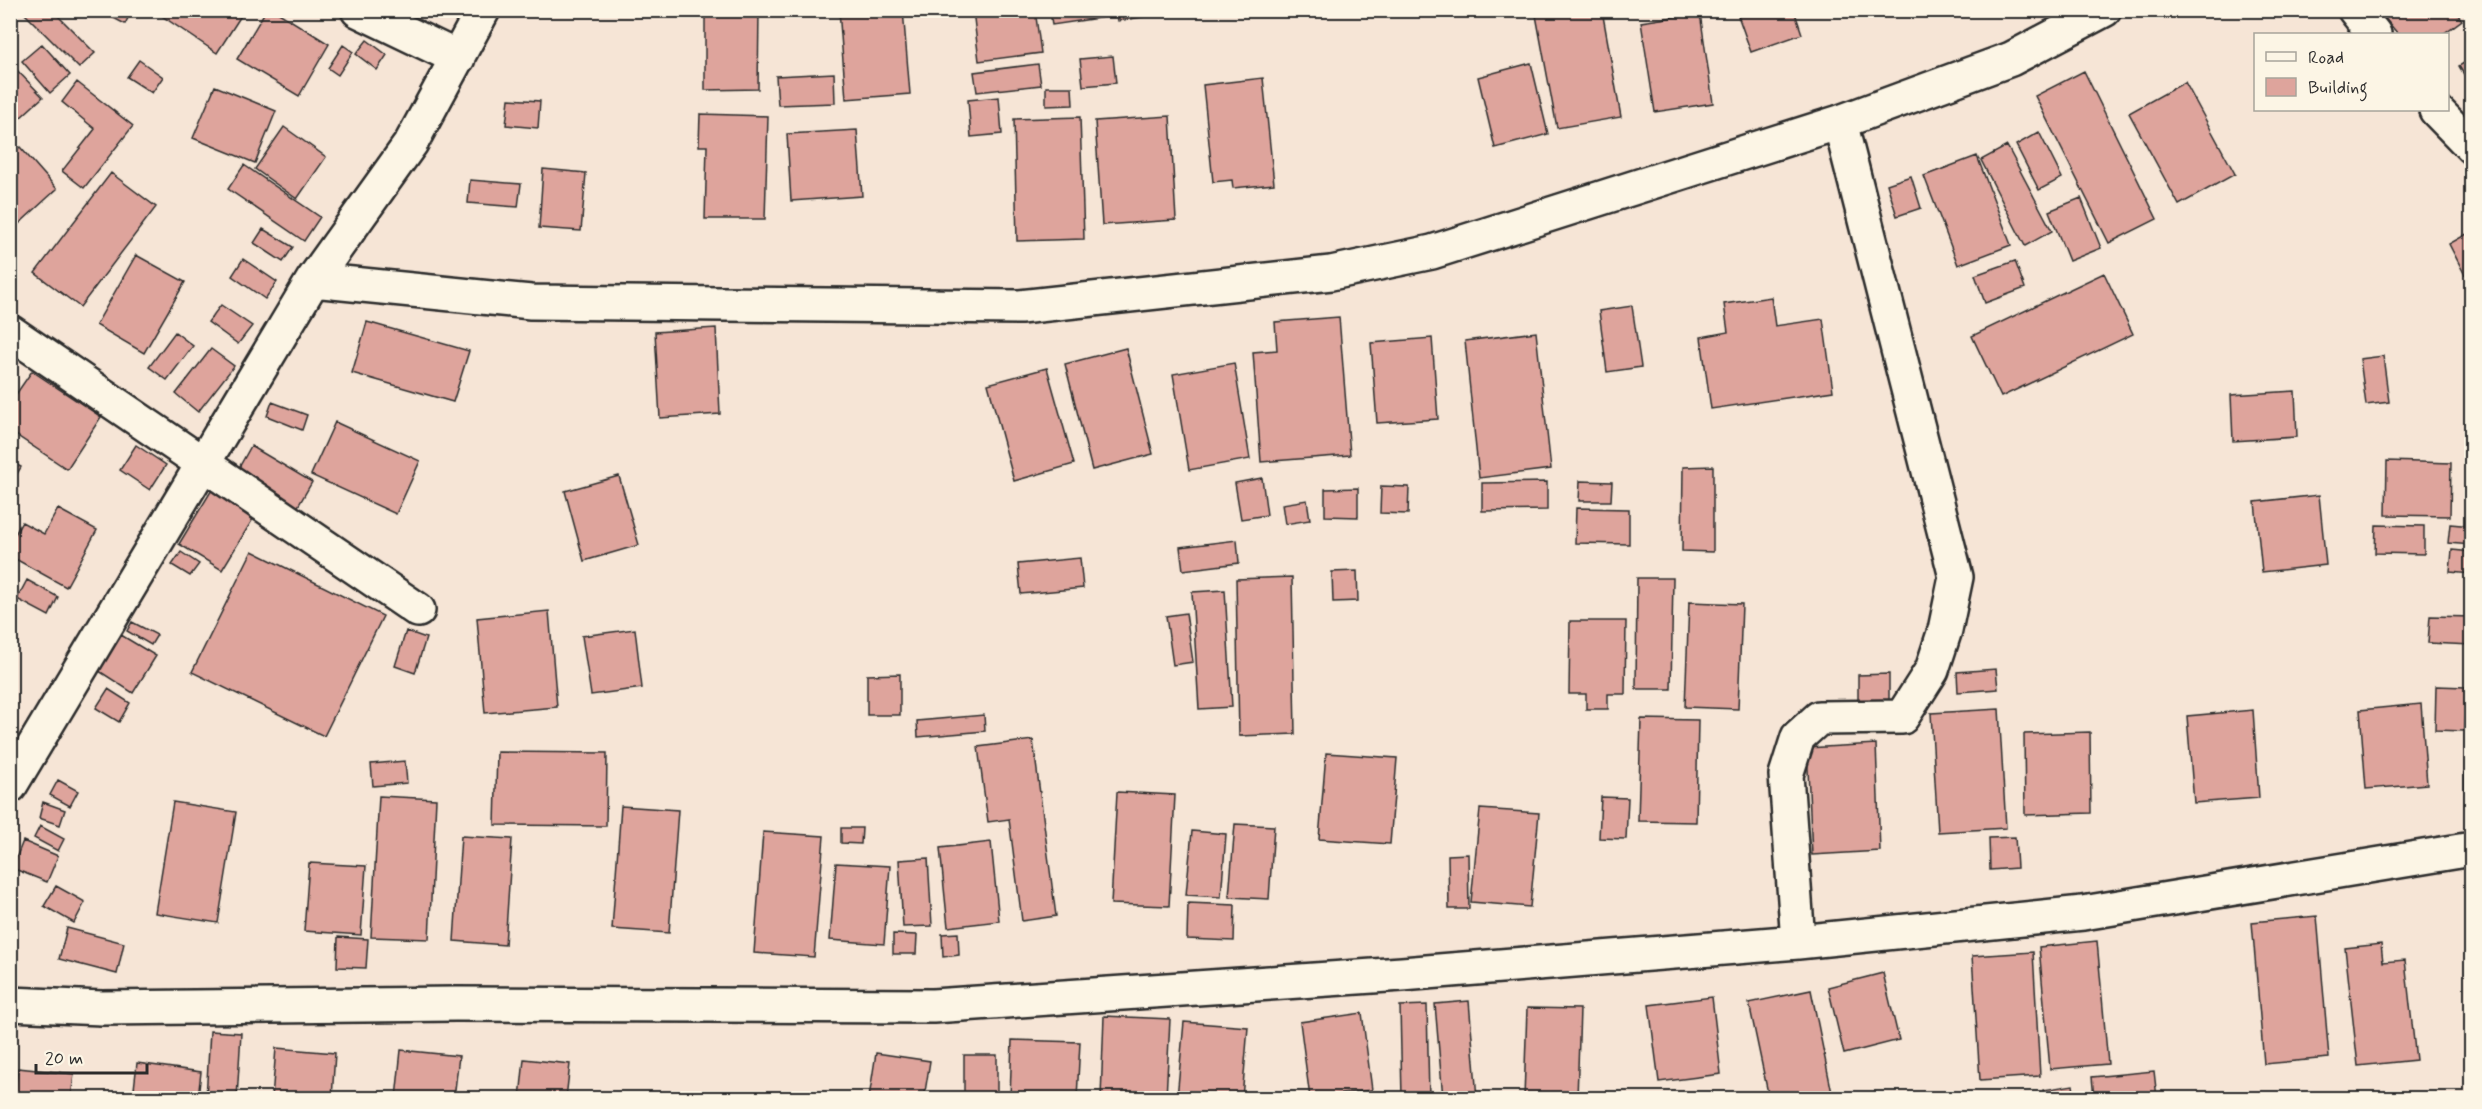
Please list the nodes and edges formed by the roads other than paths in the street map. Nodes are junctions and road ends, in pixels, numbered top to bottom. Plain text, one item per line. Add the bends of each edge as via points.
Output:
1 (358, 10) edge
2 (483, 10) edge
3 (2104, 10) edge
4 (2355, 10) edge
5 (2372, 33) edge
6 (459, 58) junction
7 (2437, 111) edge
8 (1840, 122) junction
9 (2472, 147) edge
10 (313, 280) junction
11 (10, 332) edge
12 (201, 464) junction
13 (418, 610) dead end
14 (10, 786) edge
15 (2472, 849) edge
16 (1798, 942) junction
17 (10, 1004) edge

1 - 6 street
2 - 6 street
3 - 8 street via 2011,59
4 - 5 street
6 - 10 street via 411,143
7 - 9 street
8 - 10 street via 1432,252 1331,273 1020,307 531,303
8 - 16 street via 1956,578 1932,670 1902,717 1819,718 1798,737 1786,775
10 - 12 street
11 - 12 street
12 - 13 street
12 - 14 street
15 - 16 street via 2083,913
16 - 17 street via 933,1006 456,1004 102,1008

